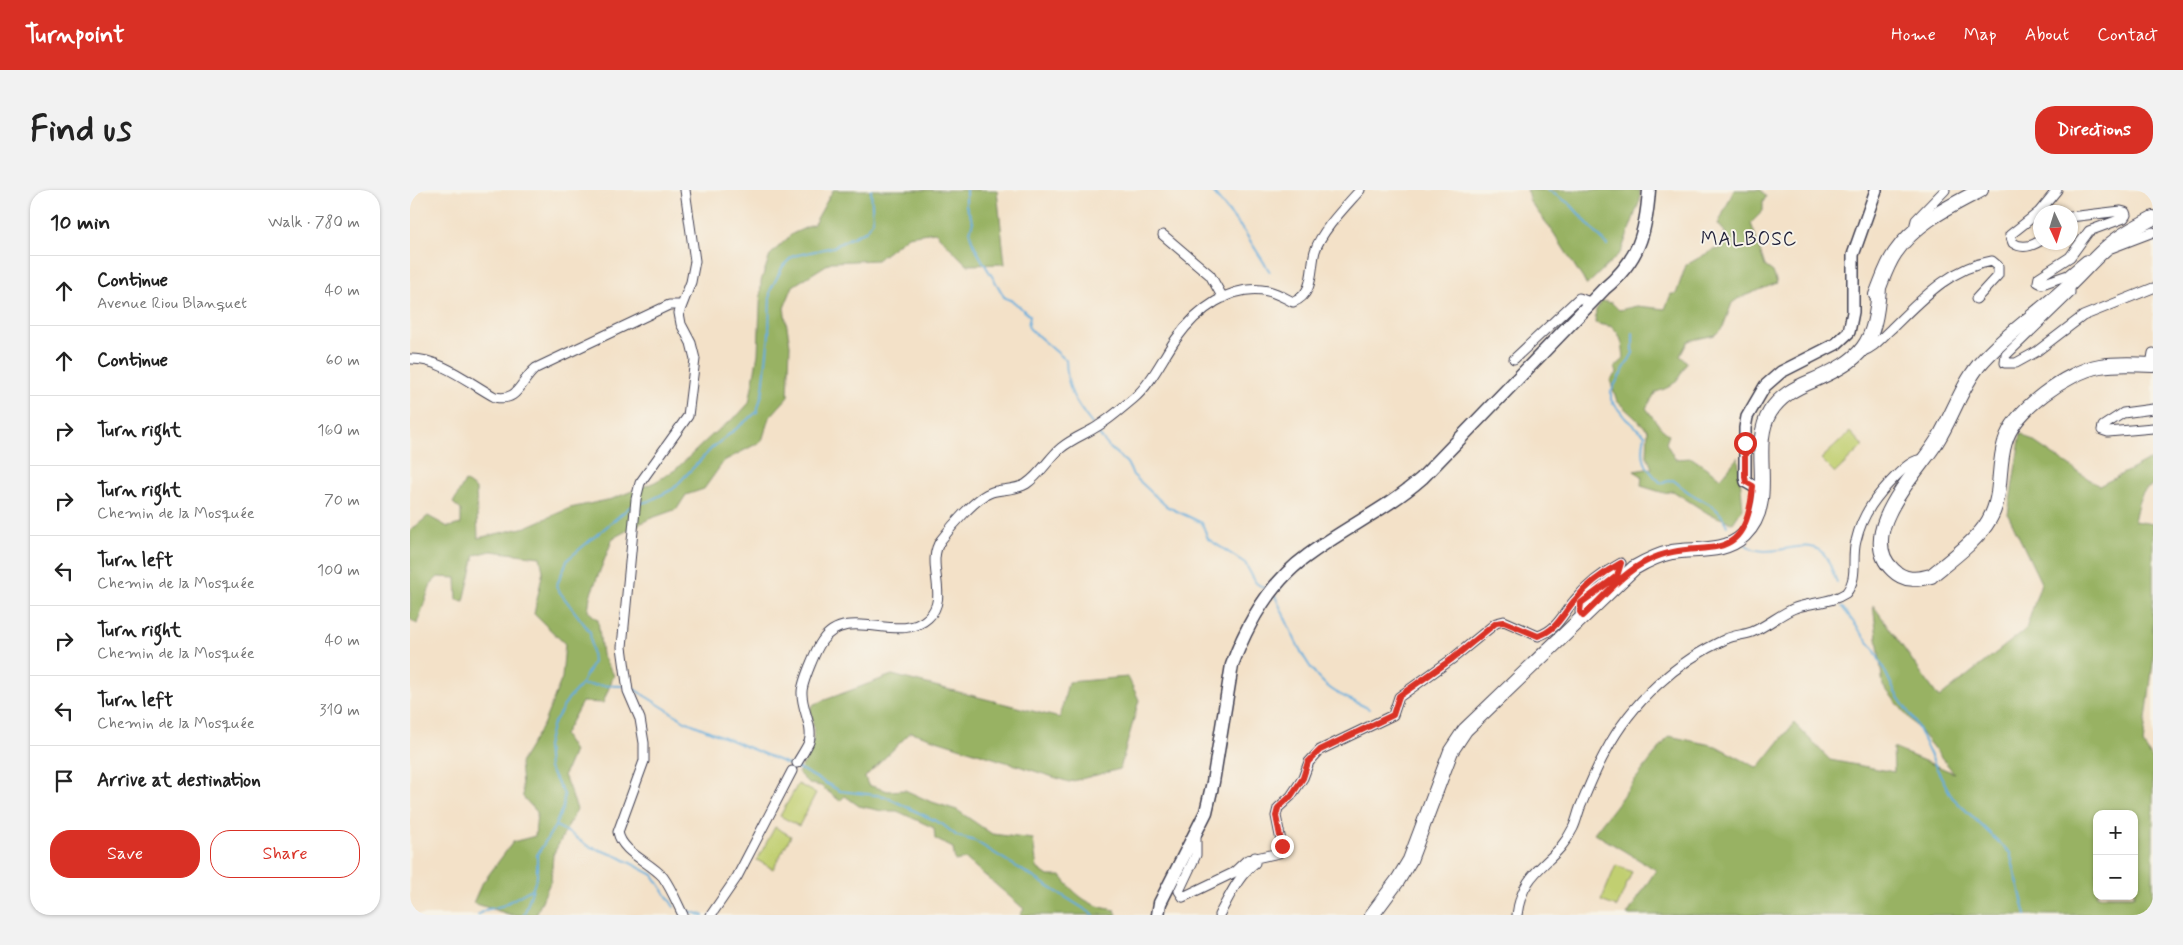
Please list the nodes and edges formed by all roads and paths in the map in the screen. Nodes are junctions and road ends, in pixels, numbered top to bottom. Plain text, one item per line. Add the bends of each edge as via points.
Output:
1 (686, 190) edge
2 (1360, 190) edge
3 (1649, 190) edge
4 (1876, 190) edge
5 (1945, 190) edge
6 (1981, 190) edge
7 (2057, 190) edge
8 (2044, 205) edge
9 (2078, 215) edge
10 (2033, 216) edge
11 (2153, 218) edge
12 (1913, 232) junction
13 (2153, 232) edge
14 (1163, 235) dead end
15 (2033, 243) edge
16 (2078, 246) edge
17 (2075, 250) edge
18 (2104, 250) junction
19 (2093, 262) junction
20 (2070, 285) junction
21 (1879, 288) junction
22 (2153, 288) edge
23 (1223, 298) junction
24 (1976, 299) dead end
25 (1592, 303) junction
26 (681, 305) junction
27 (1860, 352) junction
28 (410, 359) edge
29 (1514, 360) dead end
30 (2152, 361) edge
31 (2153, 409) edge
32 (2153, 428) edge
33 (1925, 459) junction
34 (1759, 484) junction
35 (1732, 542) junction
36 (1583, 616) junction
37 (1196, 833) junction
38 (1255, 857) junction
39 (683, 915) edge
40 (711, 915) edge
41 (1158, 915) edge
42 (1220, 915) edge
43 (1372, 915) edge
44 (1518, 915) edge

1 - 26 street via 695,261 691,282
2 - 23 street via 1320,240 1304,295 1293,302 1270,291 1255,289
3 - 25 main road via 1647,208 1628,253
4 - 34 street via 1853,255 1853,312 1848,332 1836,344 1774,377 1753,403 1747,418 1745,477 1746,482
5 - 12 street via 1916,220
6 - 12 main road via 1934,216
7 - 8 street
9 - 16 street via 2121,211 2126,215 2089,231
10 - 15 street via 2010,234 2013,242 2021,246
11 - 18 main road
12 - 21 main road via 1894,254
13 - 18 street
14 - 23 street via 1210,275
17 - 19 street via 2070,257 2039,277 2038,282 2042,284 2068,275 2087,259
18 - 19 main road
19 - 20 main road
20 - 22 street via 2070,294 2006,354 2005,363 2016,363 2036,352 2083,316
20 - 33 main road via 1978,366
21 - 27 main road via 1874,327
21 - 34 main road via 1865,335 1855,350 1828,367 1782,388 1767,404 1758,426
23 - 40 street via 1197,316 1134,399 1061,448 1026,484 989,493 977,500 940,541 936,566 939,596 928,619 902,628 847,625 822,640 802,693 810,741 737,877
24 - 27 street via 1998,275 1998,266 1992,261 1957,272 1938,284 1874,345
25 - 29 street via 1579,298
25 - 37 main road via 1416,483 1391,503 1305,557 1269,594 1238,648 1232,665 1210,796
26 - 28 street via 669,305 536,368 525,377 515,395 505,399 495,397 437,364
26 - 39 street via 681,324 691,342 695,359 688,416 640,483 636,498 622,647 628,691 640,719 644,761 618,832 624,847 664,878
27 - 34 main road via 1838,370 1792,389 1776,404 1765,423
30 - 33 main road via 2089,369 2024,409 2009,429 2004,443 1997,500 1989,521 1931,576 1906,579 1887,564 1882,551 1883,536 1893,503
31 - 32 street via 2123,413 2102,430
33 - 44 street via 1915,460 1899,473 1869,506 1855,542 1855,572 1846,592 1797,608 1752,632 1728,638 1690,659 1652,690 1605,752 1573,828 1555,853 1528,879 1519,897
34 - 35 main road via 1745,522
34 - 35 main road via 1758,511 1749,529
35 - 36 main road via 1715,549 1672,552 1647,560 1634,568
36 - 38 street via 1581,603 1617,576 1621,563 1608,570 1575,600 1557,626 1546,634 1538,636 1504,622 1496,623 1399,696 1393,715 1320,750 1308,762 1303,778 1291,796 1278,808 1276,816 1282,846 1279,853
36 - 43 main road via 1477,716 1457,740 1410,860
37 - 38 street via 1196,855 1179,891 1182,898 1233,873
37 - 41 main road via 1160,903
38 - 42 street via 1255,863 1235,885

